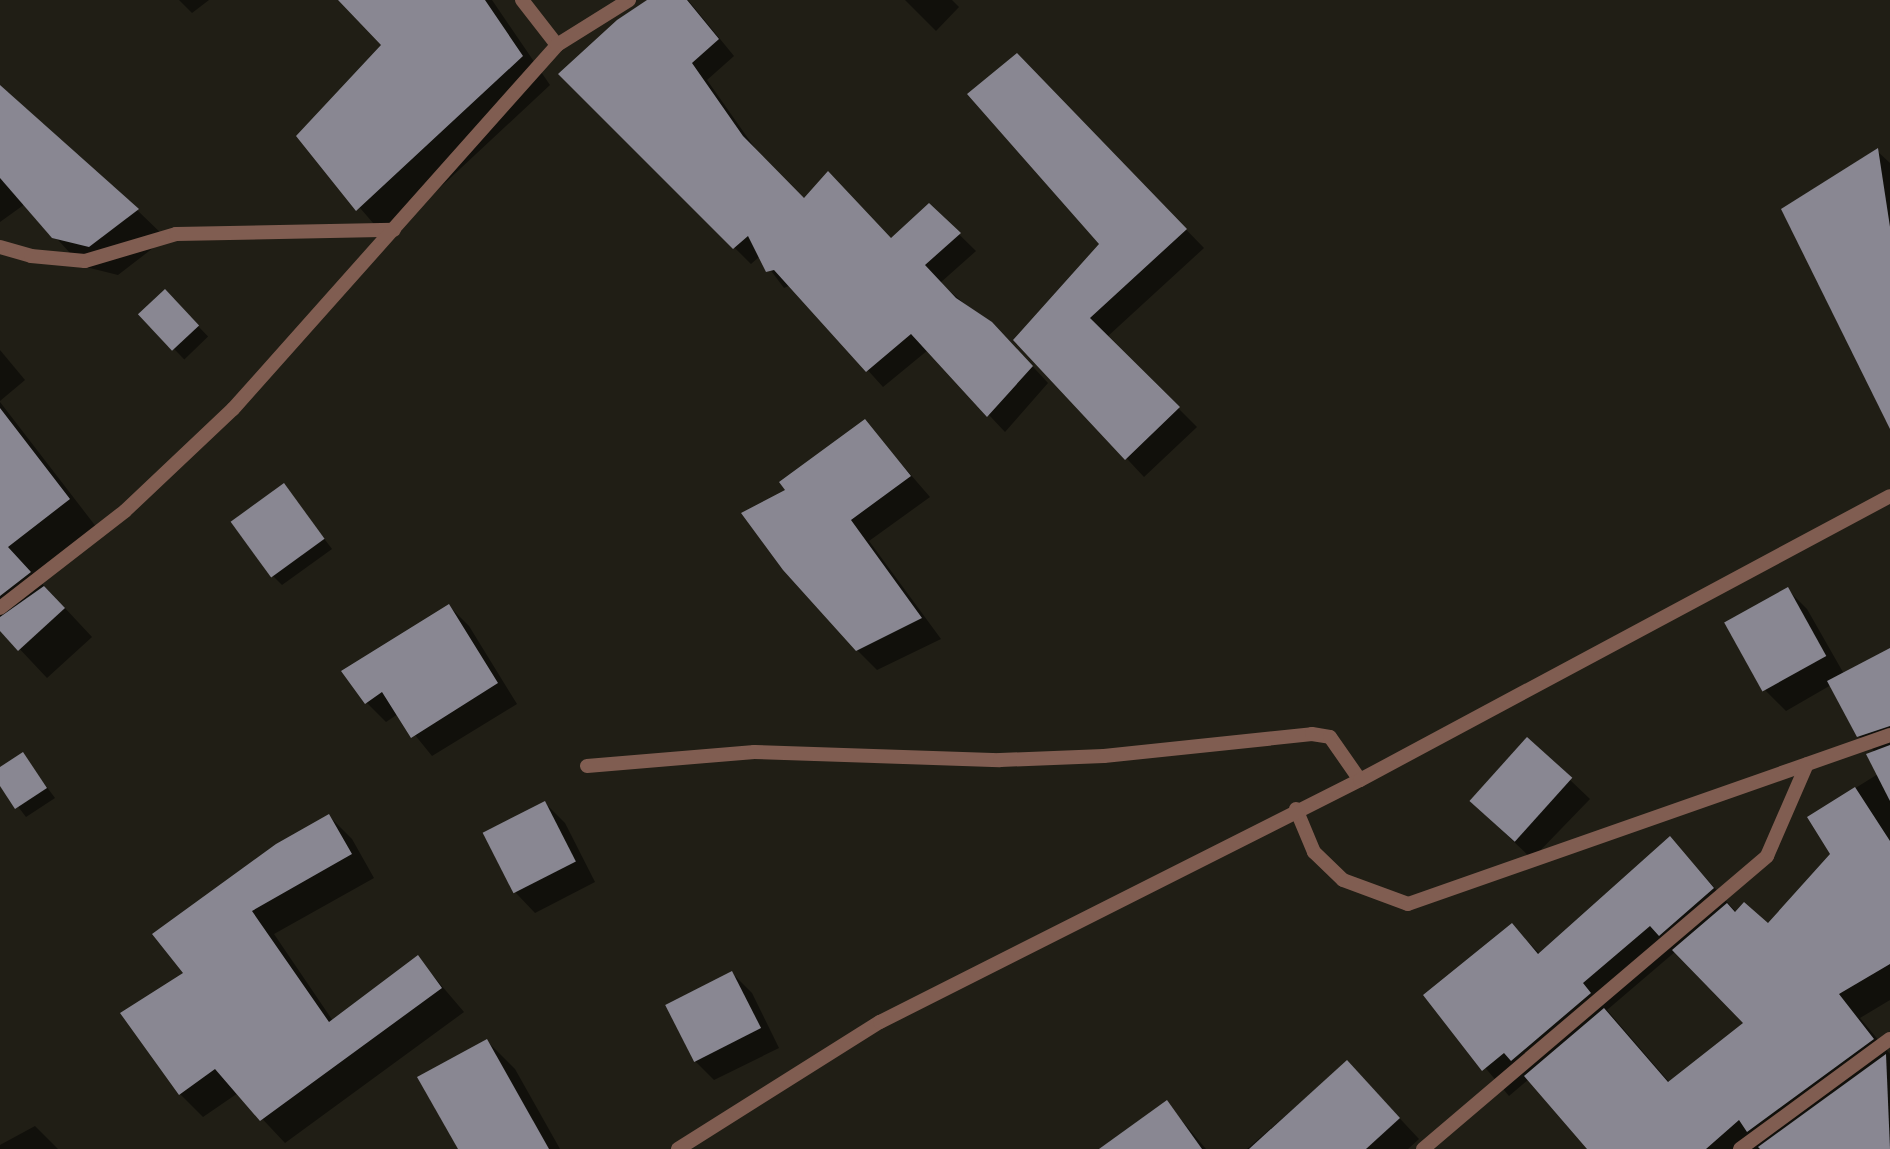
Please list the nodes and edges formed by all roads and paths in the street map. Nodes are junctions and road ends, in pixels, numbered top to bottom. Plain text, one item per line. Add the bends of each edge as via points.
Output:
1 (522, 0) edge
2 (629, 0) edge
3 (556, 45) junction
4 (394, 230) junction
5 (0, 247) edge
6 (1890, 496) edge
7 (0, 608) edge
8 (1890, 735) edge
9 (1807, 764) junction
10 (587, 766) dead end
11 (1360, 780) junction
12 (1296, 809) junction
13 (1890, 1039) edge
14 (678, 1149) edge
15 (1423, 1149) edge
16 (1740, 1149) edge

1 - 3 street
2 - 3 street
3 - 4 street
4 - 5 street via 176,234 85,261 31,256
4 - 7 street via 233,409 125,510
6 - 11 street
8 - 9 street
9 - 12 street via 1408,904 1343,880 1314,852
9 - 15 street via 1767,856
10 - 11 street via 754,752 1000,760 1104,756 1312,734 1330,737
11 - 12 street
12 - 14 street via 880,1022
13 - 16 street

